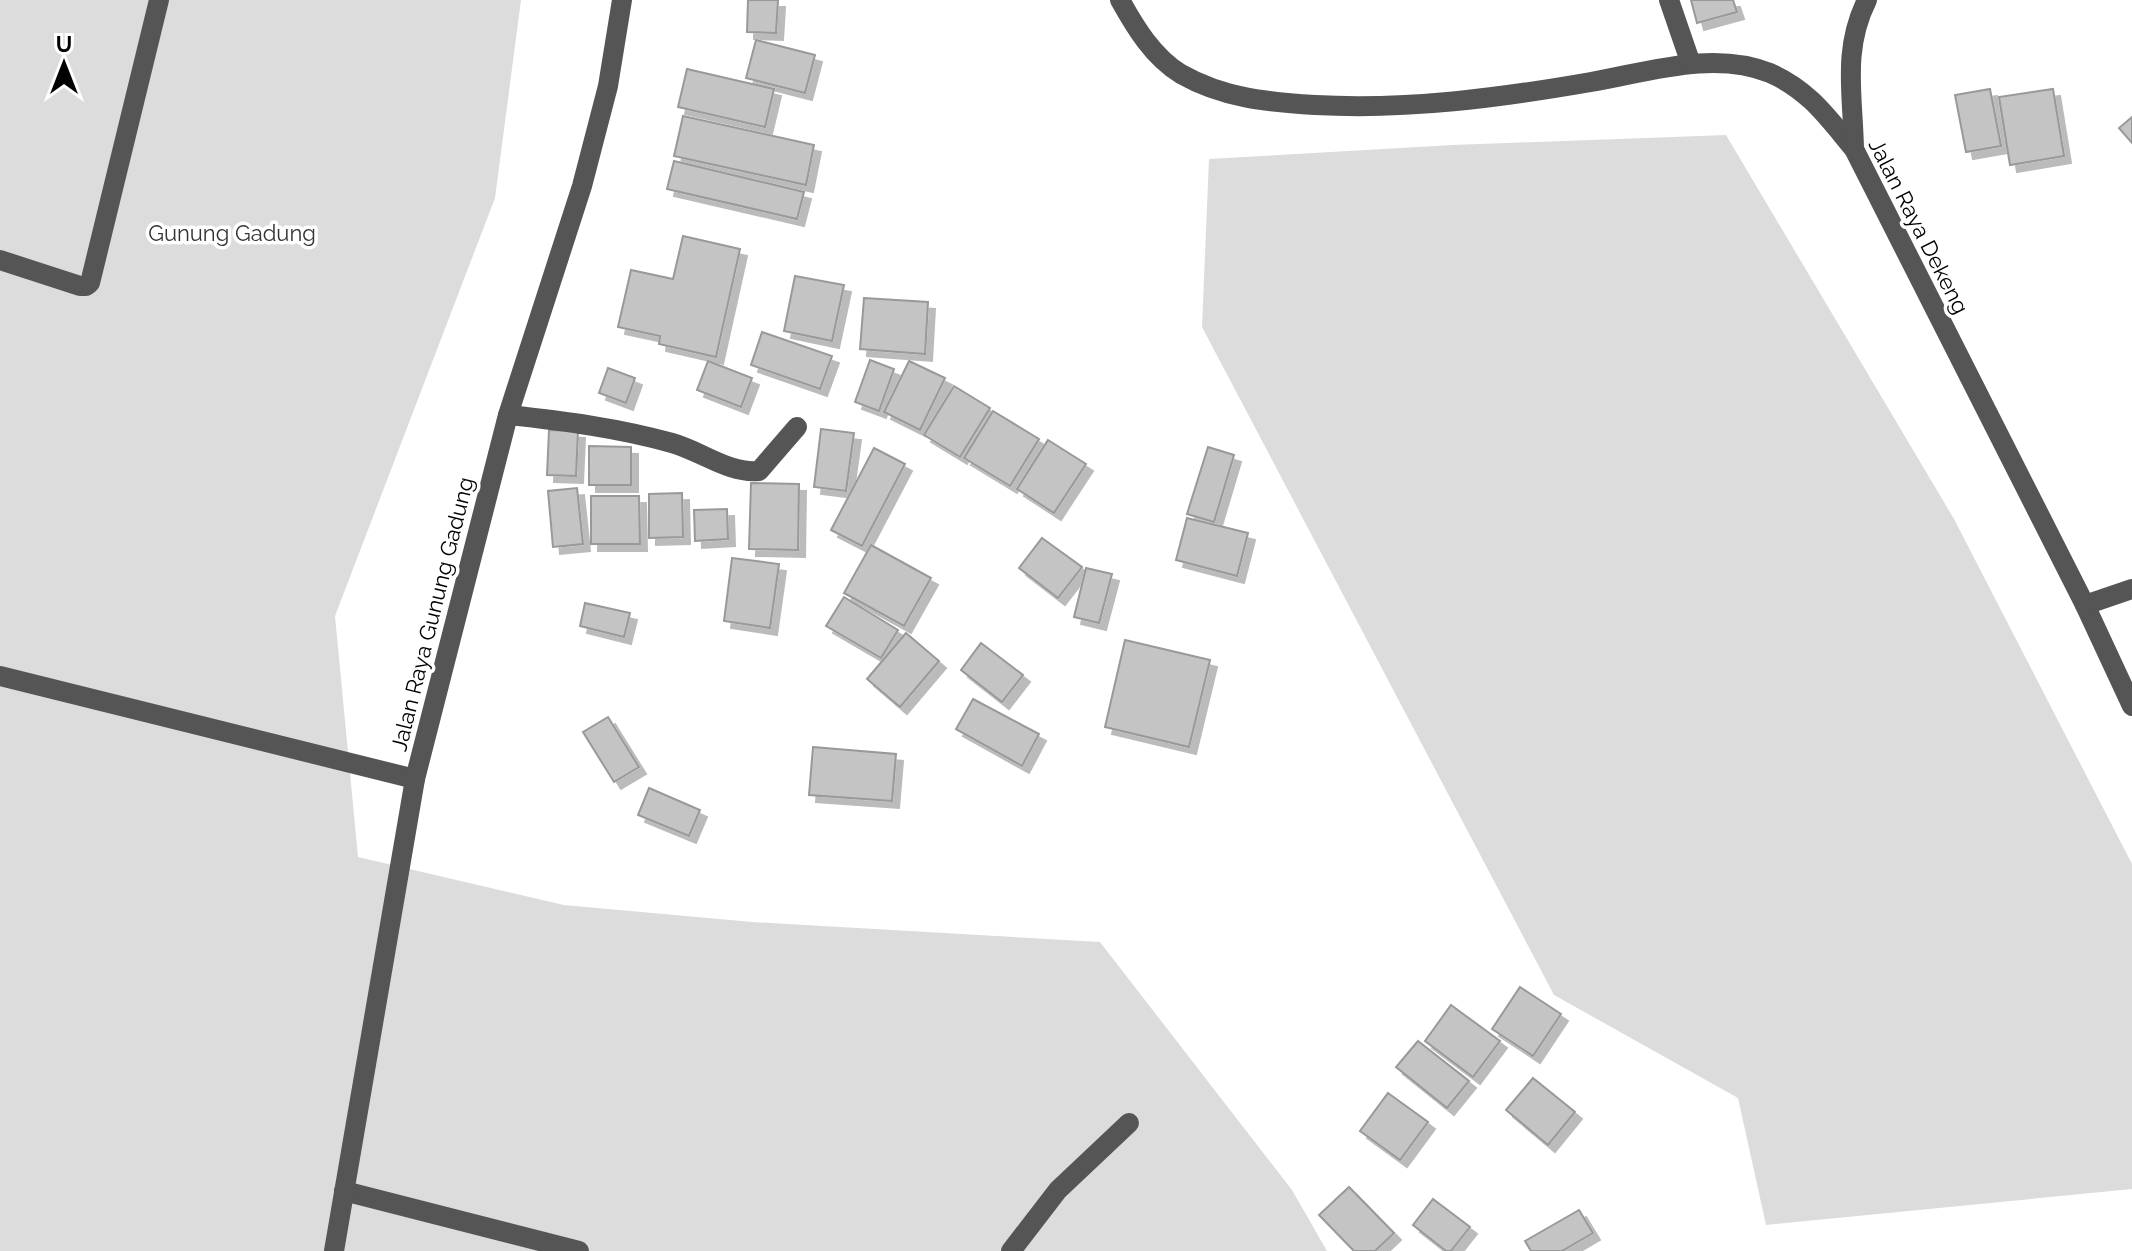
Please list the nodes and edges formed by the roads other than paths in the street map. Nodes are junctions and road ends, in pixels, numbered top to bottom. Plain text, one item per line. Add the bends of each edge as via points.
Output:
1 (159, 0) edge
2 (622, 0) edge
3 (1120, 0) edge
4 (1669, 0) edge
5 (1867, 0) edge
6 (1691, 64) junction
7 (1854, 149) junction
8 (0, 260) edge
9 (508, 415) junction
10 (797, 427) dead end
11 (2132, 589) edge
12 (2085, 605) junction
13 (0, 676) edge
14 (2132, 706) edge
15 (415, 779) junction
16 (1129, 1123) dead end
17 (344, 1191) junction
18 (334, 1251) edge
19 (579, 1251) edge
20 (1011, 1251) edge

1 - 8 street via 90,283 80,286
2 - 9 street, Jalan Raya Gunung Gadung via 608,86 582,186
3 - 6 street, Jalan Raya Dekeng via 1135,28 1178,72 1214,90 1263,102 1350,107 1487,99
4 - 6 street
5 - 7 street via 1856,22 1849,78
6 - 7 street, Jalan Raya Dekeng via 1732,64 1768,72 1802,90
7 - 12 street, Jalan Raya Dekeng
9 - 10 street via 581,422 676,444 744,472 759,471
9 - 15 street, Jalan Raya Gunung Gadung
11 - 12 street
12 - 14 street, Jalan Raya Dekeng
13 - 15 street
15 - 17 street, Jalan Raya Gunung Gadung
16 - 20 street via 1058,1190
17 - 18 street, Jalan Raya Gunung Gadung
17 - 19 street

